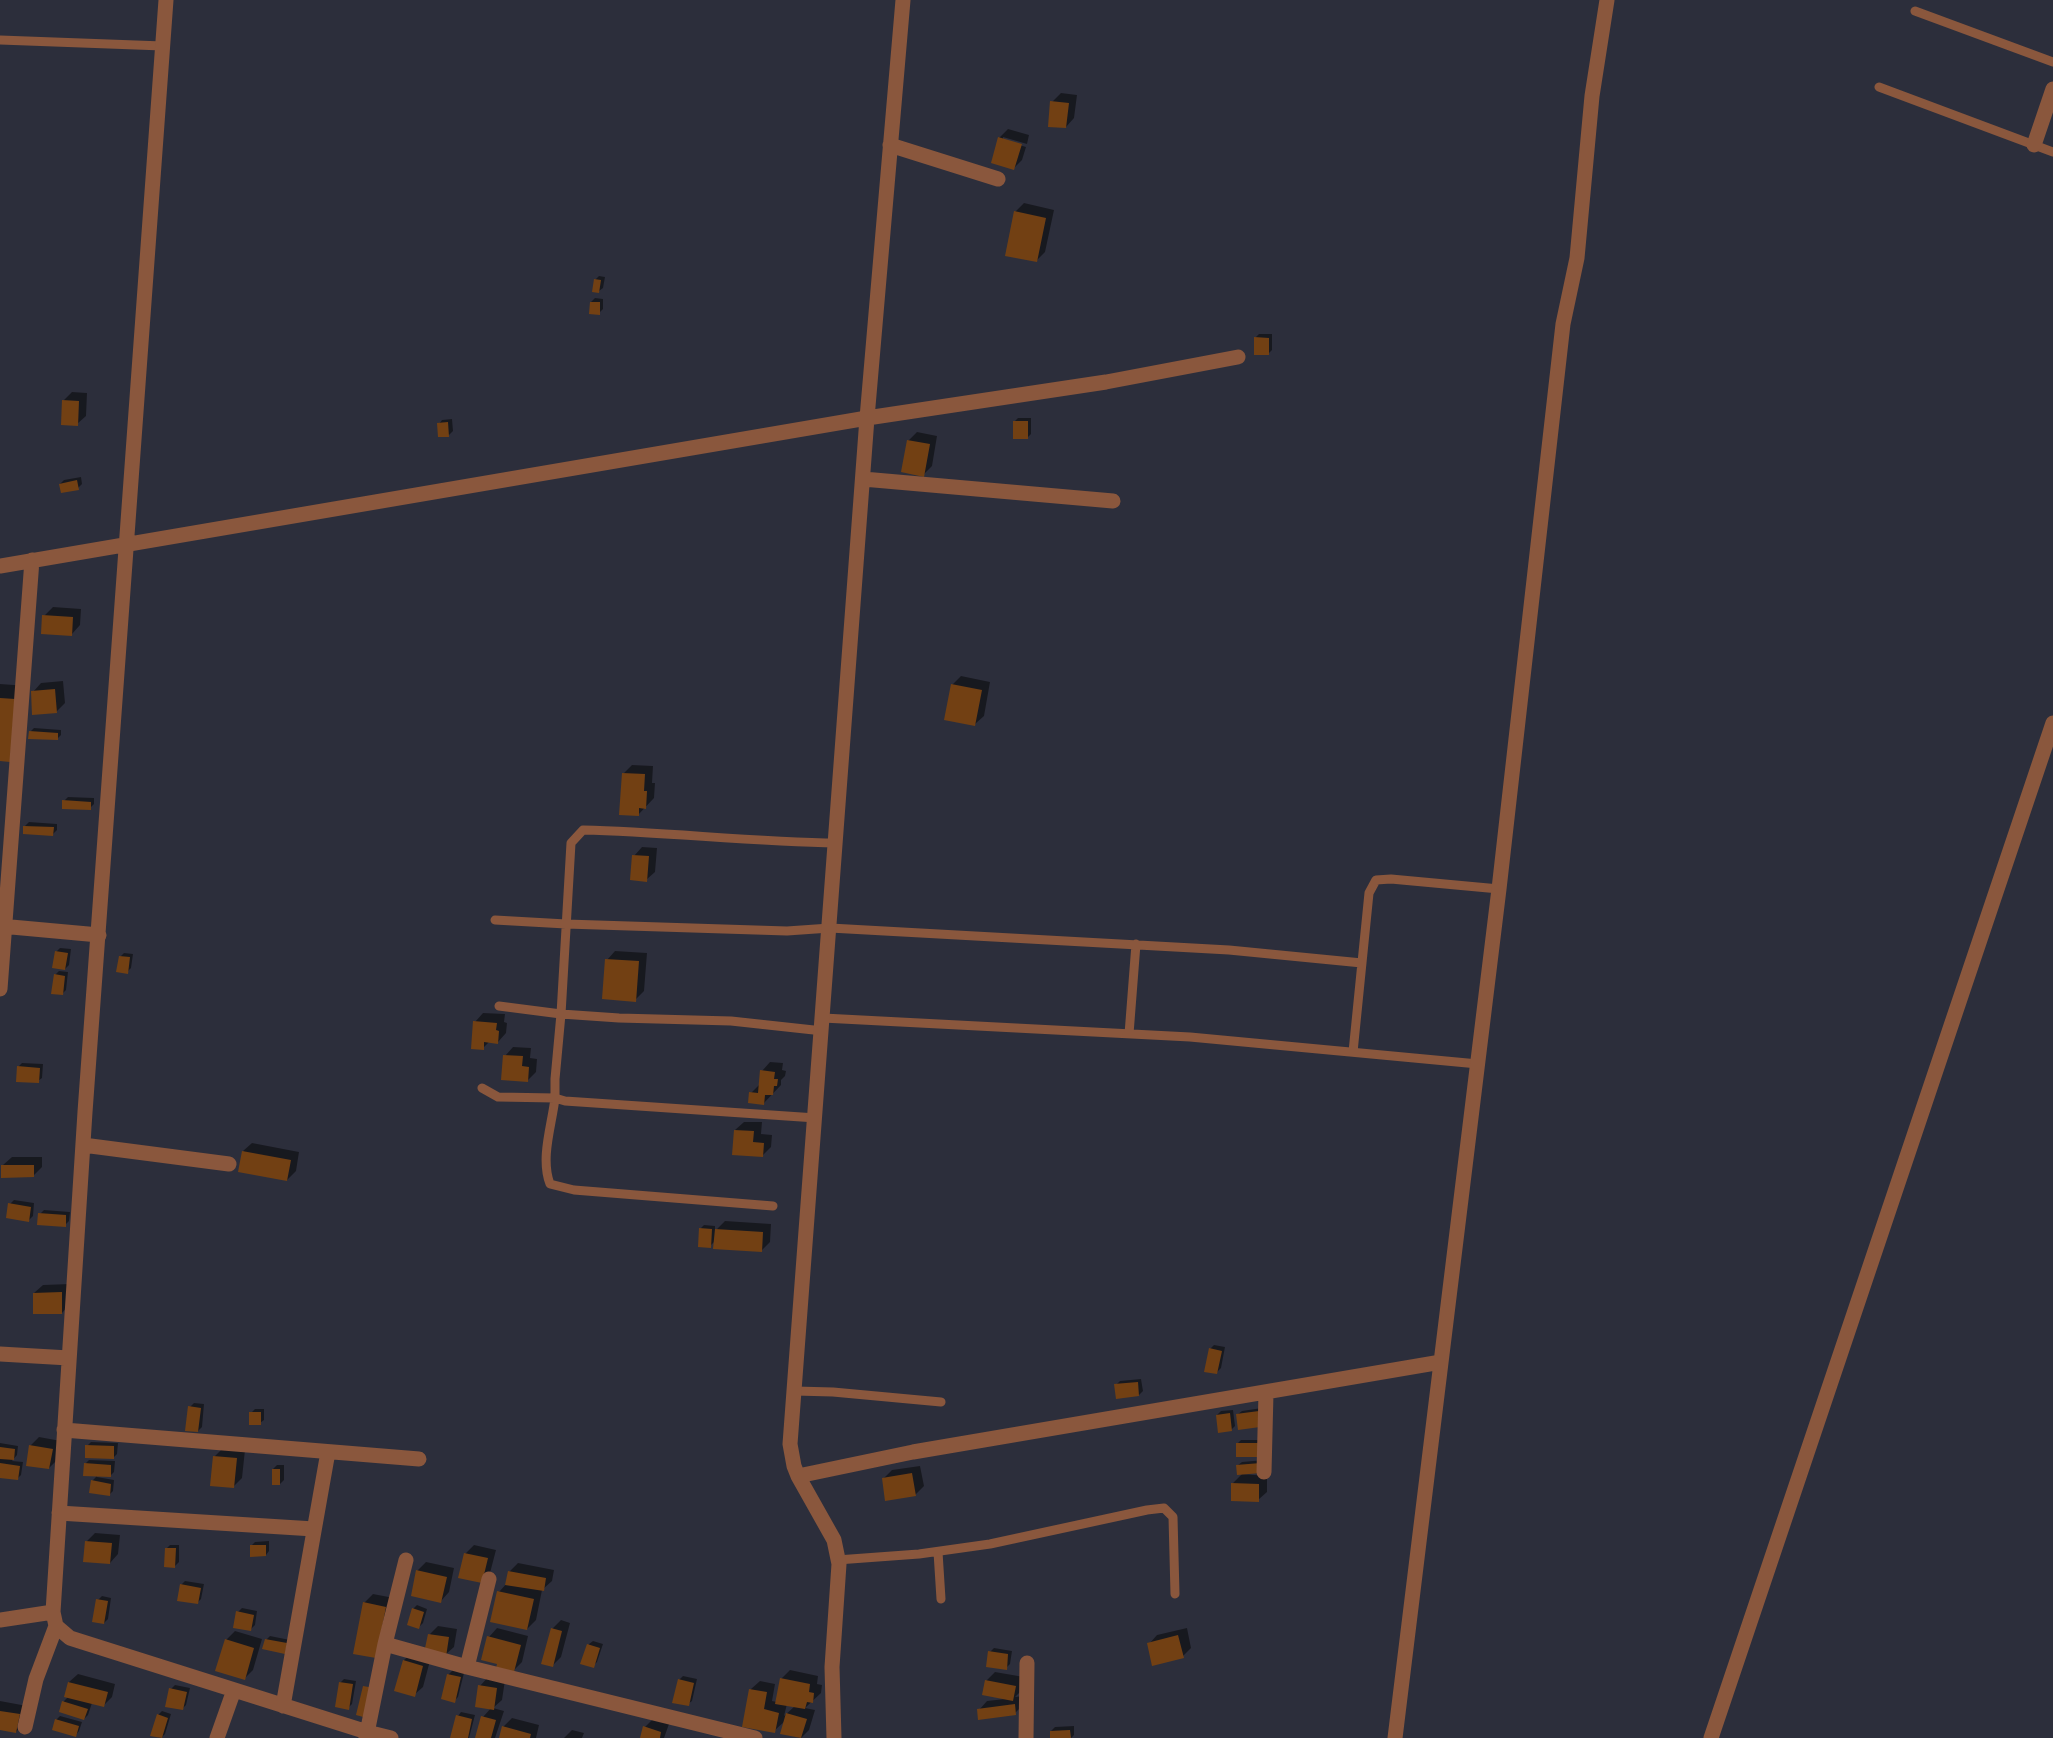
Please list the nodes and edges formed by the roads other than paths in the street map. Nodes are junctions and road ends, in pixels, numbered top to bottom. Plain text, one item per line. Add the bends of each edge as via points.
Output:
1 (166, 0) edge
2 (903, 0) edge
3 (1607, 0) edge
4 (1915, 11) dead end
5 (0, 40) edge
6 (163, 46) junction
7 (2053, 62) edge
8 (1879, 87) dead end
9 (2053, 89) edge
10 (891, 145) junction
11 (2034, 145) junction
12 (2053, 152) edge
13 (998, 179) dead end
14 (1238, 357) dead end
15 (867, 418) junction
16 (863, 479) junction
17 (1113, 501) dead end
18 (126, 543) junction
19 (32, 560) junction
20 (0, 566) edge
21 (2053, 723) edge
22 (837, 843) junction
23 (1499, 889) junction
24 (495, 920) dead end
25 (566, 924) junction
26 (2, 926) edge
27 (830, 928) junction
28 (99, 935) junction
29 (1136, 944) junction
30 (1362, 963) junction
31 (0, 989) edge
32 (499, 1006) dead end
33 (561, 1014) junction
34 (823, 1025) junction
35 (1129, 1034) junction
36 (1353, 1052) junction
37 (1478, 1064) junction
38 (483, 1088) dead end
39 (555, 1098) junction
40 (816, 1118) junction
41 (83, 1145) junction
42 (229, 1164) dead end
43 (773, 1206) dead end
44 (0, 1354) edge
45 (69, 1358) junction
46 (1441, 1362) junction
47 (795, 1391) junction
48 (1266, 1393) junction
49 (941, 1402) dead end
50 (64, 1430) junction
51 (328, 1452) junction
52 (418, 1459) dead end
53 (1264, 1472) dead end
54 (798, 1476) junction
55 (59, 1513) junction
56 (314, 1529) junction
57 (938, 1552) junction
58 (406, 1560) dead end
59 (837, 1560) junction
60 (489, 1579) dead end
61 (1175, 1594) dead end
62 (941, 1599) dead end
63 (55, 1619) junction
64 (0, 1620) edge
65 (385, 1644) junction
66 (1027, 1663) dead end
67 (467, 1667) junction
68 (234, 1690) junction
69 (283, 1706) junction
70 (25, 1727) dead end
71 (367, 1735) edge
72 (217, 1738) edge
73 (391, 1738) edge
74 (755, 1738) edge
75 (834, 1738) edge
76 (1026, 1738) edge
77 (1395, 1738) edge
78 (1711, 1738) edge

1 - 6 street
2 - 10 street
3 - 23 street via 1592,96 1577,258 1563,324
4 - 7 lane
5 - 6 lane
6 - 18 street
8 - 11 lane
9 - 11 street
10 - 13 street
10 - 15 street
11 - 12 lane
14 - 15 street via 1106,382
15 - 16 street
15 - 18 street
16 - 17 street
16 - 22 street
18 - 19 street
18 - 28 street
19 - 20 street
19 - 26 street
21 - 78 street
22 - 25 lane via 583,830 571,843
22 - 27 street
23 - 30 lane via 1376,880 1369,893
23 - 37 street
24 - 25 lane
25 - 27 lane via 787,931
25 - 33 lane
26 - 28 street
26 - 31 street
27 - 29 lane
27 - 34 street
28 - 41 street
29 - 30 lane
29 - 35 lane
30 - 36 lane
32 - 33 lane
33 - 34 lane
33 - 39 lane
34 - 35 lane
34 - 40 street
35 - 36 lane
36 - 37 lane
37 - 46 street
38 - 39 lane via 498,1097
39 - 40 lane
39 - 43 lane via 547,1152 546,1174 550,1184 574,1190
40 - 47 street
41 - 42 street
41 - 45 street
44 - 45 street
45 - 50 street
46 - 48 street
46 - 77 street
47 - 49 lane
47 - 54 street via 790,1444
48 - 53 street
48 - 54 street via 925,1449
50 - 51 street
50 - 55 street
51 - 52 street
51 - 56 street
54 - 59 street via 834,1540
55 - 56 street
55 - 63 street
56 - 69 street
57 - 59 lane
57 - 61 lane via 1164,1508 1173,1517
57 - 62 lane
58 - 65 street
59 - 75 street via 832,1667
60 - 67 street
63 - 64 street
63 - 68 street via 70,1638
63 - 70 street
65 - 67 street
65 - 71 street
66 - 76 street
67 - 74 street
68 - 69 street
68 - 72 street
69 - 71 street
71 - 73 street

